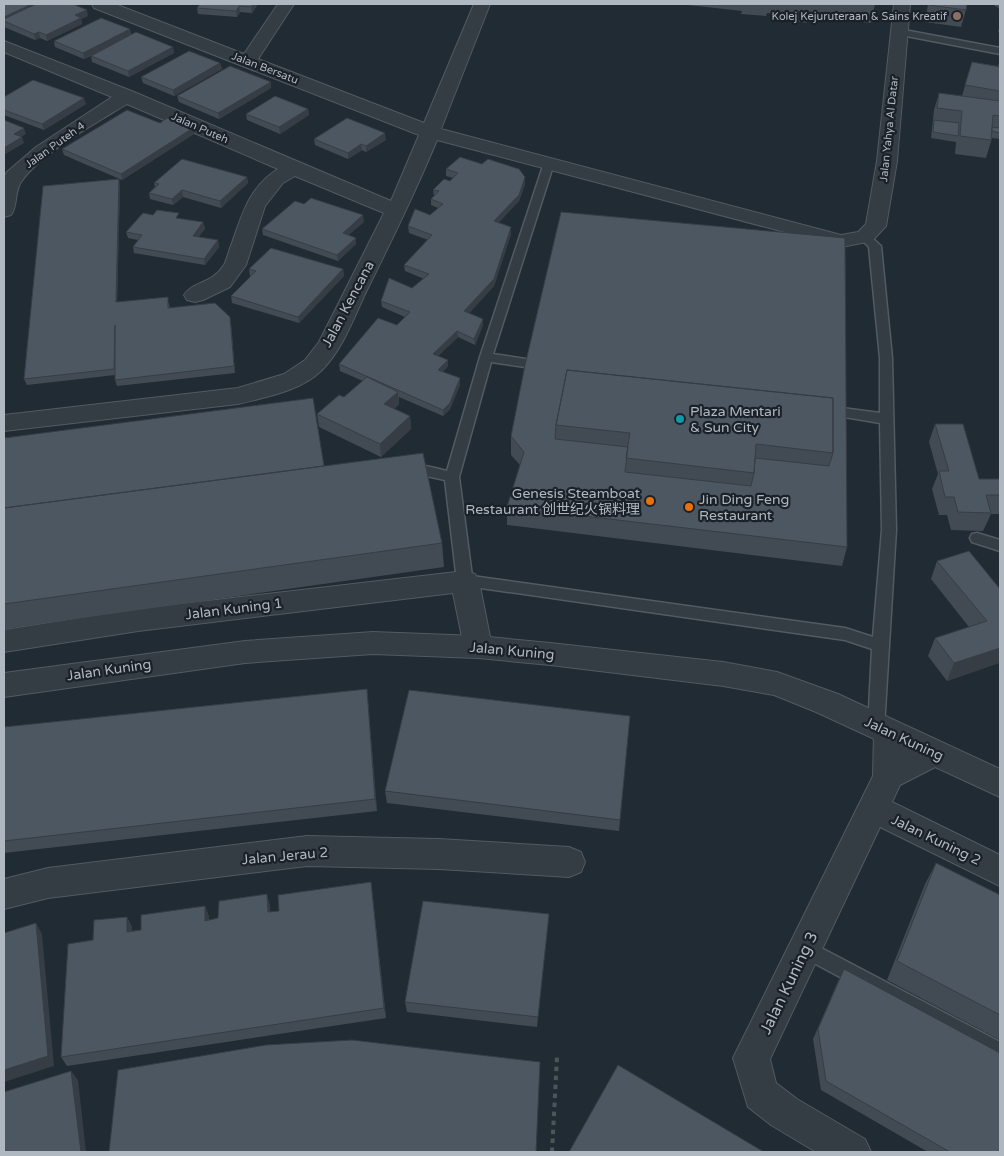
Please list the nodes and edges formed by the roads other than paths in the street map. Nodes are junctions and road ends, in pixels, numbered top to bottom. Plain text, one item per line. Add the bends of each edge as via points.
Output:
1 (100, 4) edge
2 (286, 4) edge
3 (482, 4) edge
4 (902, 4) edge
5 (899, 32) junction
6 (4, 46) edge
7 (1000, 51) edge
8 (248, 61) junction
9 (127, 96) junction
10 (430, 132) junction
11 (549, 163) junction
12 (292, 169) junction
13 (4, 211) edge
14 (397, 211) junction
15 (859, 239) junction
16 (195, 295) dead end
17 (486, 357) junction
18 (555, 367) edge
19 (819, 408) edge
20 (887, 419) junction
21 (4, 423) edge
22 (393, 472) edge
23 (452, 477) junction
24 (977, 538) dead end
25 (1000, 546) edge
26 (465, 580) junction
27 (4, 641) edge
28 (880, 644) junction
29 (478, 647) junction
30 (4, 686) edge
31 (882, 730) junction
32 (934, 753) junction
33 (889, 776) junction
34 (1000, 784) edge
35 (872, 808) junction
36 (568, 862) dead end
37 (1000, 871) edge
38 (4, 894) edge
39 (806, 949) junction
40 (1000, 1053) edge
41 (852, 1152) edge

1 - 8 street, Jalan Bersatu
2 - 8 street
3 - 10 street, Jalan Kencana
4 - 5 street, Jalan Yahya Al Datar
5 - 7 lane
5 - 15 street, Jalan Yahya Al Datar via 887,161 876,226
6 - 9 street, Jalan Puteh
8 - 10 street, Jalan Bersatu
9 - 12 street, Jalan Puteh
9 - 13 street, Jalan Puteh 4 via 30,161 8,187
10 - 11 street, Jalan Bersatu
10 - 14 street, Jalan Kencana
11 - 15 street, Jalan Bersatu via 840,241
11 - 17 lane
12 - 14 street, Jalan Puteh
12 - 16 street via 276,179 255,205 235,265 222,282
14 - 21 street, Jalan Kencana via 329,344 313,365 292,379 238,396
15 - 20 lane via 875,246 886,358
17 - 18 lane
17 - 23 lane
19 - 20 lane
20 - 28 lane via 889,530
22 - 23 lane via 422,470
23 - 26 lane
24 - 25 lane
26 - 27 street, Jalan Kuning 1 via 138,620
26 - 28 lane via 845,634
26 - 29 street
28 - 31 lane
29 - 30 street, Jalan Kuning via 374,643 246,652
29 - 31 street, Jalan Kuning via 669,668 778,684
31 - 32 street, Jalan Kuning
31 - 33 street, Jalan Kuning 3
32 - 33 street
32 - 34 street, Jalan Kuning
33 - 35 street, Jalan Kuning 3
35 - 37 street, Jalan Kuning 2
35 - 39 street, Jalan Kuning 3
36 - 38 street, Jalan Jerau 2 via 439,854 307,851 48,883
39 - 40 lane
39 - 41 street, Jalan Kuning 3 via 751,1058 761,1094 784,1112

